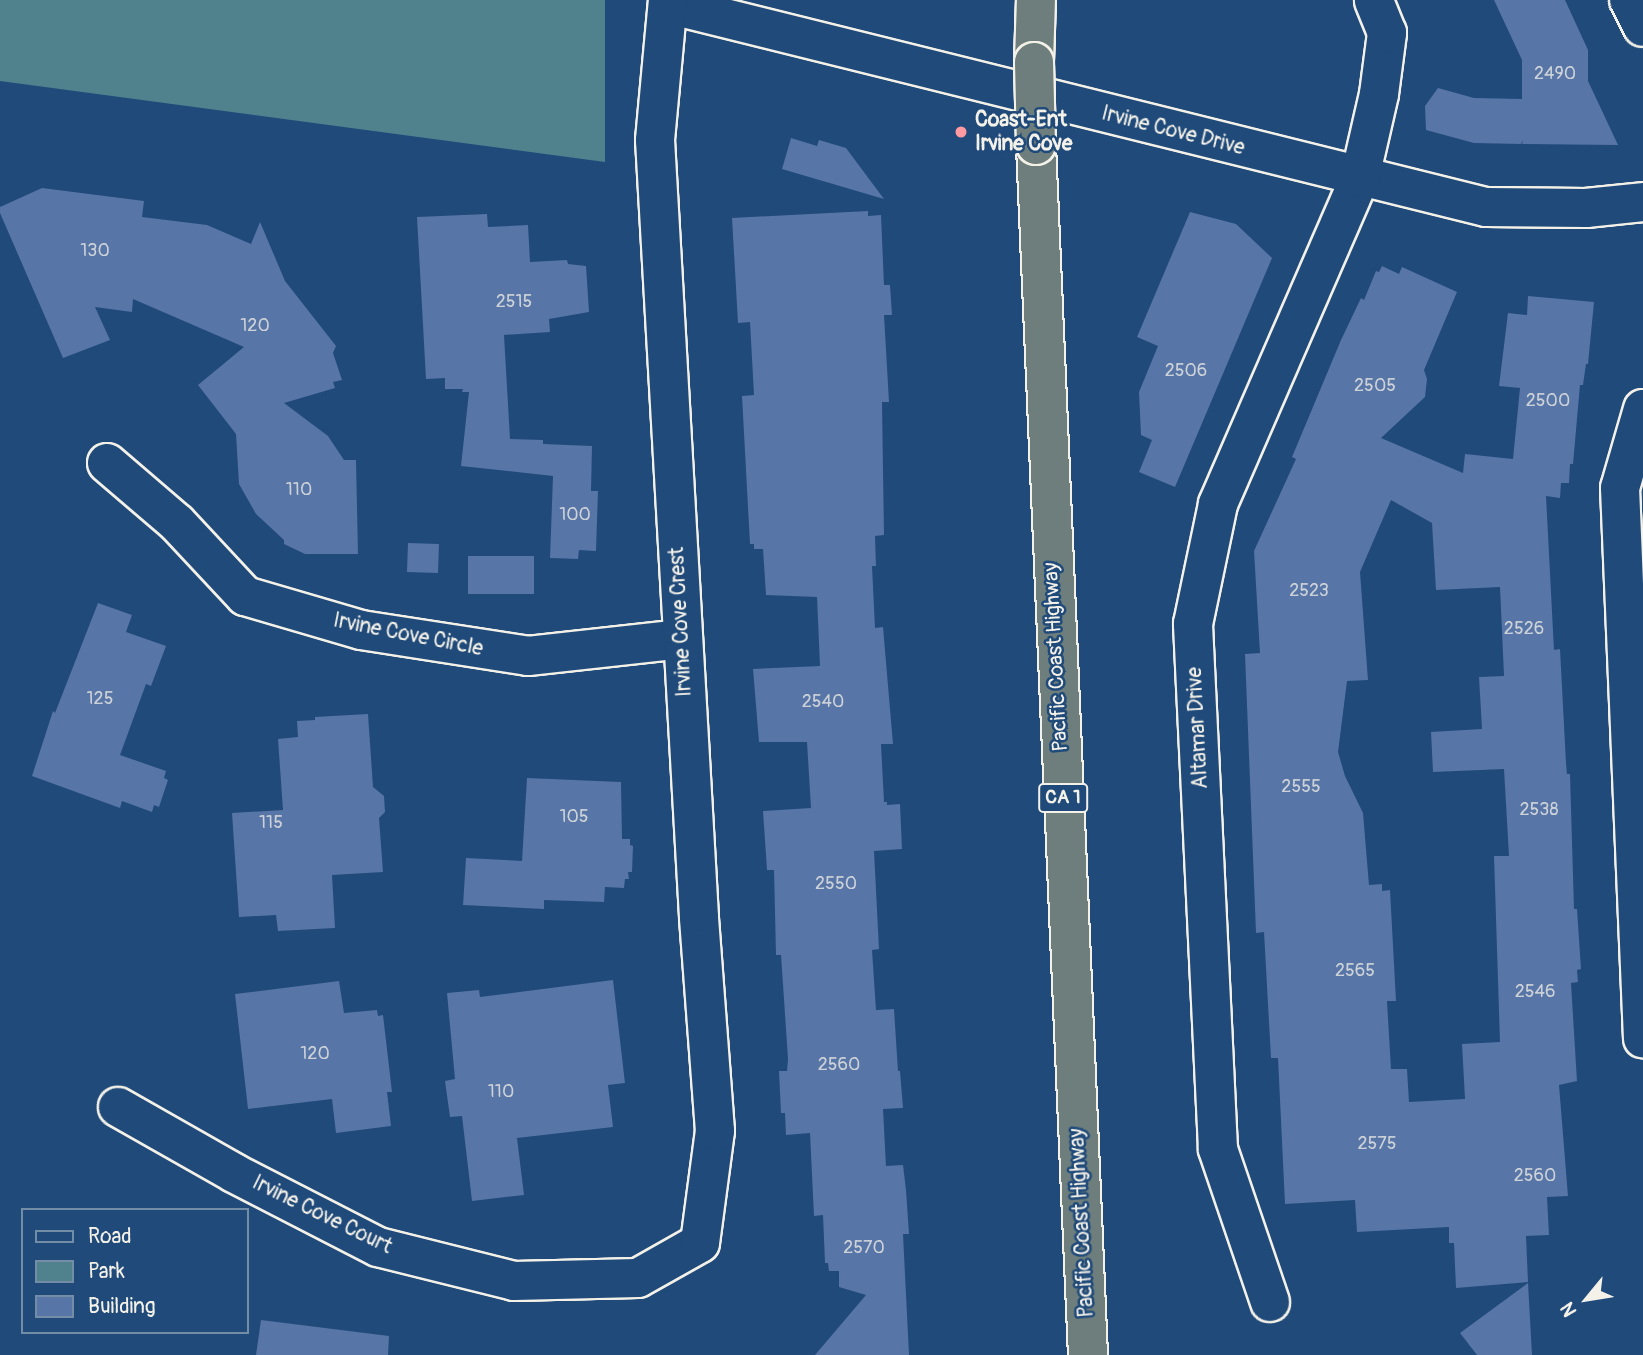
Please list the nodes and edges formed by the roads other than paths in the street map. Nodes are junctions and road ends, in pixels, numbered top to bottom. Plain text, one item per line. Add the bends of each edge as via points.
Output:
1 (1036, 0) edge
2 (1063, 0) edge
3 (1374, 0) edge
4 (1629, 0) edge
5 (668, 2) edge
6 (1643, 27) edge
7 (1034, 51) junction
8 (1360, 177) junction
9 (1643, 202) edge
10 (1643, 409) edge
11 (107, 463) dead end
12 (682, 639) junction
13 (1643, 1039) edge
14 (118, 1107) dead end
15 (700, 1244) joint
16 (1270, 1302) dead end
17 (1088, 1355) edge

1 - 7 highway, Pacific Coast Highway / CA 1
2 - 7 highway
3 - 8 street, Altamar Drive via 1387,33 1380,94
4 - 6 street
5 - 8 street, Irvine Cove Drive
5 - 12 street, Irvine Cove Crest via 655,140
7 - 17 highway, Pacific Coast Highway / CA 1, bridge
8 - 9 street, Irvine Cove Drive via 1486,207 1586,208
8 - 16 street, Altamar Drive via 1217,504 1193,624 1218,1149
10 - 13 street via 1620,488
11 - 12 street, Irvine Cove Circle via 177,523 245,596 361,631 528,656
12 - 15 street, Irvine Cove Crest via 715,1131
14 - 15 street, Irvine Cove Court via 378,1247 514,1281 638,1278

